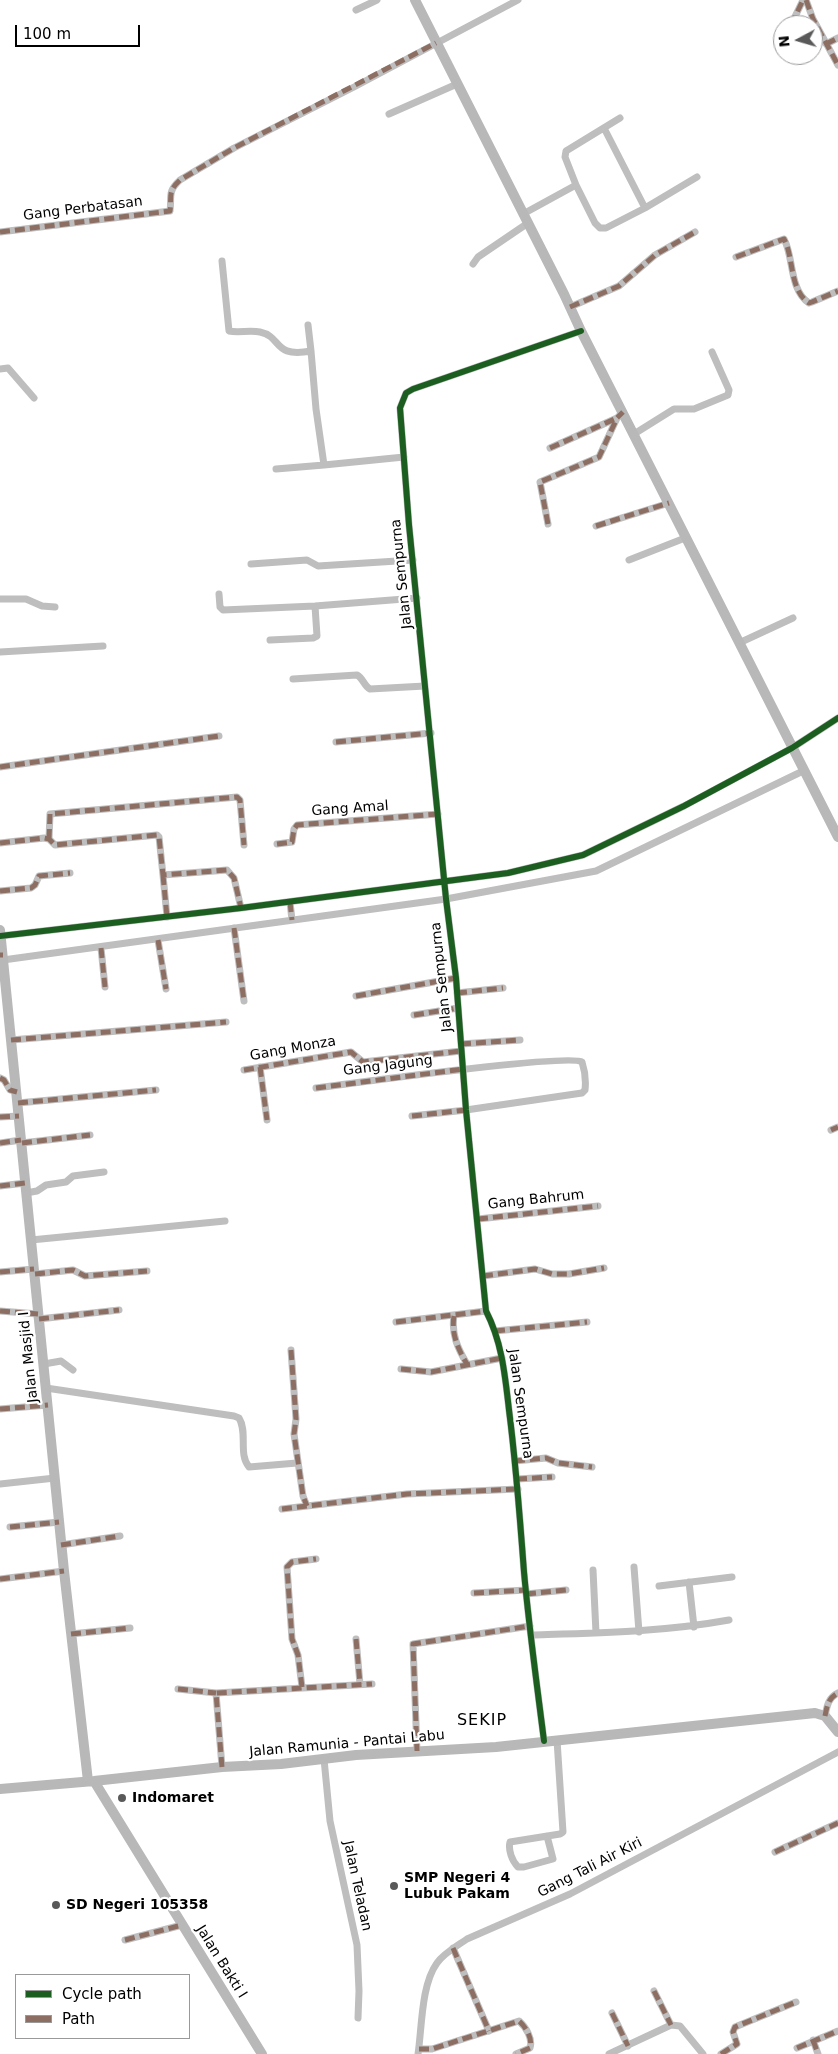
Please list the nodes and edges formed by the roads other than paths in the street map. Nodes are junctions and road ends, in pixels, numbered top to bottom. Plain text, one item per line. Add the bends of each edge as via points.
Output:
1 (377, 0) edge
2 (415, 0) edge
3 (518, 0) edge
4 (803, 0) edge
5 (806, 0) edge
6 (356, 10) dead end
7 (796, 15) edge
8 (838, 38) edge
9 (436, 43) junction
10 (826, 44) junction
11 (838, 65) edge
12 (456, 84) junction
13 (390, 114) dead end
14 (620, 118) dead end
15 (604, 128) junction
16 (697, 177) dead end
17 (576, 185) junction
18 (645, 208) junction
19 (523, 214) junction
20 (528, 223) junction
21 (0, 232) edge
22 (695, 232) dead end
23 (736, 257) dead end
24 (222, 261) dead end
25 (473, 264) dead end
26 (838, 291) edge
27 (570, 307) junction
28 (308, 325) dead end
29 (581, 331) junction
30 (311, 351) junction
31 (712, 352) dead end
32 (0, 369) edge
33 (34, 398) dead end
34 (620, 415) junction
35 (634, 434) junction
36 (550, 448) dead end
37 (404, 458) junction
38 (324, 465) junction
39 (276, 469) dead end
40 (669, 503) junction
41 (548, 524) dead end
42 (596, 526) dead end
43 (685, 538) junction
44 (413, 560) junction
45 (629, 560) dead end
46 (251, 564) dead end
47 (219, 594) dead end
48 (417, 598) junction
49 (0, 599) edge
50 (316, 606) junction
51 (55, 607) dead end
52 (794, 618) dead end
53 (270, 640) dead end
54 (739, 643) junction
55 (103, 646) dead end
56 (0, 652) edge
57 (293, 679) dead end
58 (425, 686) junction
59 (838, 718) edge
60 (431, 733) junction
61 (219, 736) dead end
62 (336, 742) dead end
63 (797, 758) junction
64 (0, 767) edge
65 (438, 814) junction
66 (838, 836) edge
67 (50, 839) junction
68 (0, 843) edge
69 (277, 844) dead end
70 (244, 845) dead end
71 (70, 873) dead end
72 (164, 875) junction
73 (445, 884) junction
74 (0, 891) edge
75 (446, 898) junction
76 (290, 903) junction
77 (241, 908) junction
78 (167, 917) junction
79 (292, 918) junction
80 (234, 928) junction
81 (0, 935) edge
82 (158, 940) junction
83 (101, 948) junction
84 (2, 955) edge
85 (456, 978) junction
86 (105, 987) dead end
87 (503, 988) dead end
88 (166, 989) dead end
89 (457, 993) junction
90 (356, 996) dead end
91 (244, 1001) dead end
92 (458, 1008) junction
93 (414, 1015) dead end
94 (226, 1022) dead end
95 (11, 1040) junction
96 (520, 1040) dead end
97 (461, 1048) junction
98 (260, 1067) junction
99 (464, 1069) junction
100 (244, 1070) dead end
101 (0, 1078) edge
102 (316, 1088) dead end
103 (156, 1090) dead end
104 (16, 1092) junction
105 (18, 1103) junction
106 (466, 1110) junction
107 (19, 1116) junction
108 (412, 1116) dead end
109 (0, 1118) edge
110 (267, 1120) dead end
111 (90, 1135) dead end
112 (21, 1141) junction
113 (0, 1142) edge
114 (104, 1172) dead end
115 (0, 1186) edge
116 (25, 1188) junction
117 (598, 1206) dead end
118 (478, 1219) junction
119 (224, 1221) dead end
120 (31, 1240) junction
121 (604, 1268) dead end
122 (148, 1270) dead end
123 (0, 1272) edge
124 (34, 1272) junction
125 (483, 1276) junction
126 (119, 1310) dead end
127 (0, 1311) edge
128 (486, 1311) junction
129 (38, 1316) junction
130 (454, 1316) junction
131 (396, 1322) dead end
132 (587, 1322) dead end
133 (495, 1331) junction
134 (291, 1350) dead end
135 (502, 1358) junction
136 (44, 1364) junction
137 (467, 1364) junction
138 (401, 1369) dead end
139 (73, 1370) dead end
140 (46, 1388) junction
141 (48, 1405) junction
142 (0, 1409) edge
143 (515, 1461) junction
144 (298, 1463) junction
145 (592, 1467) dead end
146 (552, 1477) dead end
147 (54, 1478) junction
148 (517, 1479) junction
149 (0, 1484) edge
150 (518, 1489) junction
151 (307, 1506) junction
152 (282, 1509) dead end
153 (58, 1522) junction
154 (10, 1527) dead end
155 (120, 1536) dead end
156 (61, 1544) junction
157 (316, 1559) dead end
158 (634, 1566) dead end
159 (64, 1570) junction
160 (593, 1570) dead end
161 (732, 1577) dead end
162 (0, 1579) edge
163 (690, 1582) junction
164 (659, 1586) dead end
165 (566, 1590) dead end
166 (526, 1592) junction
167 (474, 1593) dead end
168 (729, 1620) dead end
169 (530, 1626) junction
170 (694, 1627) junction
171 (130, 1628) dead end
172 (638, 1632) junction
173 (596, 1633) junction
174 (71, 1634) junction
175 (531, 1635) junction
176 (356, 1639) dead end
177 (360, 1684) junction
178 (372, 1684) dead end
179 (302, 1687) junction
180 (178, 1689) dead end
181 (216, 1693) junction
182 (838, 1693) edge
183 (825, 1716) junction
184 (838, 1732) edge
185 (557, 1740) junction
186 (544, 1741) junction
187 (417, 1751) junction
188 (838, 1752) edge
189 (324, 1759) junction
190 (222, 1768) junction
191 (91, 1781) junction
192 (0, 1789) edge
193 (838, 1823) edge
194 (547, 1836) junction
195 (775, 1852) dead end
196 (182, 1925) junction
197 (125, 1940) dead end
198 (453, 1948) junction
199 (654, 1991) dead end
200 (796, 2002) dead end
201 (612, 2013) dead end
202 (358, 2018) dead end
203 (671, 2025) junction
204 (489, 2031) junction
205 (838, 2031) edge
206 (813, 2040) junction
207 (628, 2046) junction
208 (797, 2048) dead end
209 (421, 2051) edge
210 (262, 2054) edge
211 (516, 2054) edge
212 (609, 2054) edge
213 (704, 2054) edge
214 (721, 2054) edge
215 (818, 2054) edge

1 - 6 street
2 - 9 main road
3 - 9 street
4 - 7 street
5 - 10 street
8 - 10 street
9 - 12 main road
9 - 21 street, Gang Perbatasan via 234,148 180,180 170,192 170,211
10 - 11 street
12 - 13 street
12 - 19 main road
14 - 15 street
15 - 17 street via 566,151 565,157
15 - 18 street
16 - 18 street
17 - 18 street via 600,228 612,226
17 - 19 street
19 - 20 main road
20 - 25 street via 478,257
20 - 27 main road
22 - 27 street via 655,255 619,286
23 - 26 street via 784,239 795,282 804,299 809,303
24 - 30 street via 229,331 261,332 285,351
27 - 29 main road
28 - 30 street
29 - 34 main road
29 - 37 street, Jalan Sempurna via 406,393 400,408
30 - 38 street
31 - 35 street via 729,390 728,395 694,408 674,409
32 - 33 street via 8,368
34 - 35 main road
34 - 36 street
34 - 41 street via 599,457 540,482
35 - 40 main road
37 - 38 street
37 - 44 street, Jalan Sempurna
38 - 39 street
40 - 42 street
40 - 43 main road
43 - 45 street
43 - 54 main road
44 - 46 street via 318,566 307,560
44 - 48 street, Jalan Sempurna
47 - 50 street via 221,610
48 - 50 street
48 - 58 street, Jalan Sempurna
49 - 51 street via 26,599
50 - 53 street via 316,636
52 - 54 street
54 - 63 main road
55 - 56 street
57 - 58 street via 357,675 370,689
58 - 60 street, Jalan Sempurna
59 - 63 street
60 - 62 street
60 - 65 street, Jalan Sempurna
61 - 64 street
63 - 66 main road
63 - 73 street via 583,854 508,873
63 - 75 street via 596,871
65 - 69 street, Gang Amal via 297,825 292,842
65 - 73 street, Jalan Sempurna
67 - 68 street
67 - 70 street via 50,814 237,798 240,800
67 - 72 street via 55,845 157,835
71 - 74 street via 38,876 35,885 27,889
72 - 77 street via 227,870 234,878
72 - 78 street
73 - 75 street, Jalan Sempurna
73 - 76 street
75 - 79 street
75 - 85 street, Jalan Sempurna
76 - 77 street
76 - 79 street
77 - 78 street
78 - 81 street
79 - 80 street
80 - 82 street
80 - 91 street
81 - 84 main road, Jalan Masjid I
82 - 83 street
82 - 88 street
83 - 84 street
83 - 86 street
84 - 95 main road, Jalan Masjid I
85 - 89 street, Jalan Sempurna
85 - 90 street
87 - 89 street
89 - 92 street, Jalan Sempurna
92 - 93 street
92 - 97 street, Jalan Sempurna
94 - 95 street
95 - 104 main road, Jalan Masjid I
96 - 97 street
97 - 98 street, Gang Monza via 362,1062 351,1052
97 - 99 street, Jalan Sempurna
98 - 100 street, Gang Monza
98 - 110 street
99 - 102 street, Gang Jagung
99 - 106 street, Jalan Sempurna
99 - 106 street, Gang Jagung via 577,1059 582,1062 586,1084 582,1093
101 - 104 street
103 - 105 street
104 - 105 main road, Jalan Masjid I
105 - 107 main road, Jalan Masjid I
106 - 108 street
106 - 118 street, Jalan Sempurna
107 - 109 street
107 - 112 main road, Jalan Masjid I
111 - 112 street
112 - 113 street
112 - 116 main road, Jalan Masjid I
114 - 116 street via 72,1176 66,1182 46,1185 37,1192
115 - 116 street
116 - 120 main road, Jalan Masjid I
117 - 118 street, Gang Bahrum
118 - 125 street, Jalan Sempurna
119 - 120 street
120 - 124 main road, Jalan Masjid I
121 - 125 street via 569,1274 535,1269
122 - 124 street via 85,1276 73,1270
123 - 124 street
124 - 129 main road, Jalan Masjid I
125 - 128 street, Jalan Sempurna
126 - 129 street
127 - 129 street
128 - 130 street
128 - 133 street, Jalan Sempurna
129 - 136 main road, Jalan Masjid I
130 - 131 street
130 - 137 street via 452,1326 457,1345
132 - 133 street
133 - 135 street, Jalan Sempurna
134 - 144 street
135 - 137 street
135 - 143 street, Jalan Sempurna
136 - 139 street via 61,1361
136 - 140 main road, Jalan Masjid I
137 - 138 street via 431,1372
140 - 141 main road, Jalan Masjid I
140 - 144 street via 234,1416 243,1426 245,1457 249,1467
141 - 142 street
141 - 147 main road, Jalan Masjid I
143 - 145 street via 546,1458 558,1463
143 - 148 street, Jalan Sempurna
144 - 151 street
146 - 148 street
147 - 149 street
147 - 153 main road, Jalan Masjid I
148 - 150 street, Jalan Sempurna
150 - 151 street via 407,1494
150 - 166 street, Jalan Sempurna
151 - 152 street
153 - 154 street
153 - 156 main road, Jalan Masjid I
155 - 156 street
156 - 159 main road, Jalan Masjid I
157 - 179 street via 292,1562 286,1572 292,1639 298,1655
158 - 172 street
159 - 162 street
159 - 174 main road, Jalan Masjid I
160 - 173 street
161 - 163 street
163 - 164 street
163 - 170 street
165 - 166 street
166 - 167 street
166 - 169 street, Jalan Sempurna
168 - 170 street
169 - 175 street, Jalan Sempurna
169 - 187 street via 413,1644
170 - 172 street
171 - 174 street
172 - 173 street
173 - 175 street
174 - 191 main road, Jalan Masjid I
175 - 186 street, Jalan Sempurna
176 - 177 street
177 - 178 street
177 - 179 street
179 - 181 street
180 - 181 street
181 - 190 street
182 - 183 street via 827,1703
183 - 184 main road
183 - 185 main road, Jalan Ramunia - Pantai Labu via 815,1713
185 - 186 main road, Jalan Ramunia - Pantai Labu
185 - 194 street via 564,1830 562,1834
186 - 187 main road, Jalan Ramunia - Pantai Labu
187 - 189 main road, Jalan Ramunia - Pantai Labu
188 - 198 street, Gang Tali Air Kiri via 570,1894
189 - 190 main road, Jalan Ramunia - Pantai Labu
189 - 202 street, Jalan Teladan via 330,1821 357,1944
190 - 191 main road, Jalan Ramunia - Pantai Labu
191 - 192 main road, Jalan Ramunia - Pantai Labu
191 - 196 main road, Jalan Bakti I
193 - 195 street
194 - 194 street via 510,1842 518,1867 553,1859
196 - 197 street
196 - 210 main road, Jalan Bakti I
198 - 204 street
198 - 209 street, Gang Tali Air Kiri via 437,1963 430,1976
199 - 203 street
200 - 214 street via 735,2027 737,2044
201 - 207 street
203 - 207 street
203 - 213 street via 680,2026
204 - 209 street
204 - 211 street via 519,2021 522,2023 532,2044
205 - 206 street
206 - 208 street
206 - 215 street
207 - 212 street

